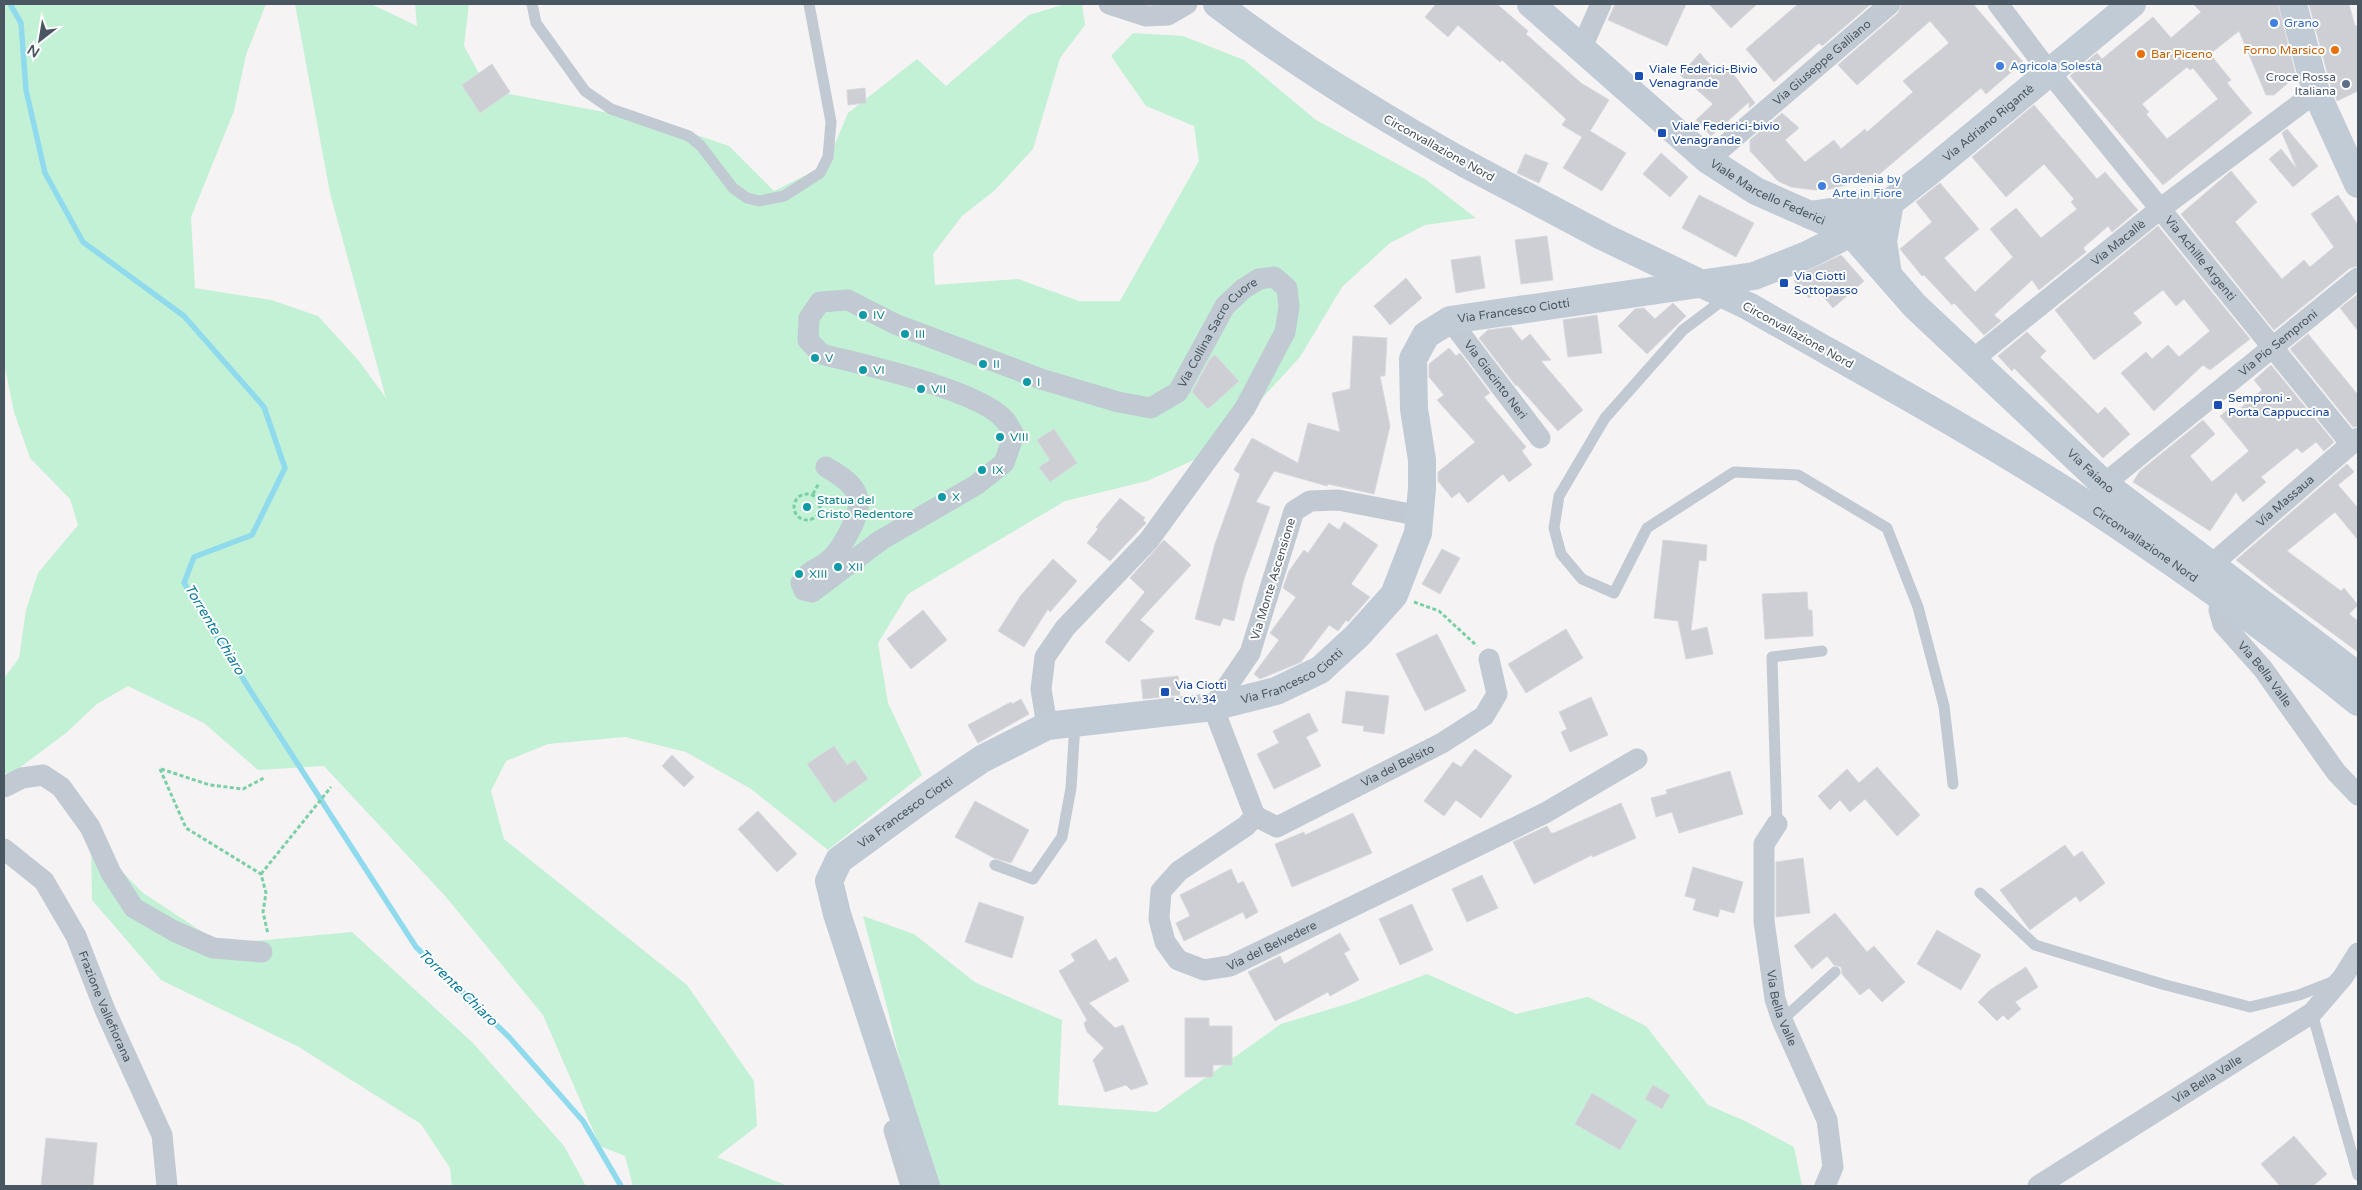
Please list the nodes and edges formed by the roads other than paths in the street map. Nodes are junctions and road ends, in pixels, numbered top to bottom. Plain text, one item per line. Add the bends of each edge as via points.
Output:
1 (532, 4) edge
2 (809, 4) edge
3 (1109, 4) edge
4 (1187, 4) edge
5 (1217, 4) edge
6 (1532, 4) edge
7 (1601, 4) edge
8 (1890, 4) edge
9 (1998, 4) edge
10 (2132, 4) edge
11 (2293, 4) edge
12 (1581, 49) junction
13 (2050, 73) junction
14 (2316, 92) junction
15 (1708, 160) junction
16 (2358, 184) edge
17 (1890, 203) junction
18 (2160, 209) junction
19 (1810, 215) junction
20 (1852, 233) junction
21 (1888, 274) junction
22 (1754, 276) junction
23 (2358, 278) edge
24 (1450, 320) junction
25 (2272, 347) junction
26 (1971, 361) junction
27 (1540, 438) dead end
28 (2355, 441) edge
29 (826, 467) dead end
30 (2104, 484) junction
31 (1421, 516) junction
32 (2211, 565) junction
33 (2221, 598) junction
34 (1822, 651) dead end
35 (1490, 659) road end
36 (2358, 676) edge
37 (2358, 702) edge
38 (1214, 707) junction
39 (1075, 723) junction
40 (1047, 726) junction
41 (1637, 759) dead end
42 (1953, 784) dead end
43 (4, 787) edge
44 (2358, 795) edge
45 (1255, 816) junction
46 (1777, 824) joint
47 (4, 849) edge
48 (995, 865) dead end
49 (1980, 893) dead end
50 (262, 952) road end
51 (2358, 953) edge
52 (1835, 972) dead end
53 (2343, 978) junction
54 (2312, 1013) junction
55 (1782, 1020) junction
56 (887, 1068) junction
57 (2358, 1175) edge
58 (167, 1186) edge
59 (910, 1186) edge
60 (926, 1186) edge
61 (1824, 1186) edge
62 (2038, 1186) edge

1 - 2 lane via 536,23 585,91 611,109 689,136 701,146 734,188 759,201 784,196 820,173 828,157 831,122
3 - 4 street via 1146,16 1168,15
5 - 33 street, Circonvallazione Nord, bridge via 1332,85 1401,128 1604,236 1750,307 1953,423 2092,508
6 - 12 street, Viale Marcello Federici
7 - 12 street
8 - 15 street, Via Giuseppe Galliano
9 - 13 street, Via Achille Argenti
10 - 13 street, Via Adriano Rigantè
11 - 14 street
12 - 15 street, Viale Marcello Federici
13 - 17 street, Via Adriano Rigantè
13 - 18 street, Via Achille Argenti
14 - 16 street
14 - 18 street, Via Macallè
15 - 19 street, Viale Marcello Federici via 1756,191
17 - 19 street
17 - 20 street, Via Adriano Rigantè
17 - 21 street via 1883,241
18 - 25 street, Via Achille Argenti
18 - 26 street, Via Macallè
19 - 20 street, Viale Marcello Federici
20 - 21 street, Via Faiano
20 - 22 street, Via Francesco Ciotti
21 - 26 street, Via Faiano via 1915,306
22 - 24 street, Via Francesco Ciotti
22 - 42 lane via 1682,330 1606,418 1559,496 1554,528 1561,554 1582,579 1614,593 1647,528 1734,472 1798,476 1887,528 1918,607 1944,706
23 - 25 street, Via Pio Semproni
24 - 27 street, Via Giacinto Neri
24 - 31 street, Via Francesco Ciotti via 1426,335 1412,359 1414,409 1422,460
25 - 28 street, Via Achille Argenti
25 - 30 street, Via Pio Semproni
26 - 30 street, Via Faiano
28 - 32 street, Via Massaua
29 - 40 street, Via Collina Sacro Cuore via 842,476 855,490 859,514 836,552 805,576 801,583 804,590 812,592 881,540 976,485 1004,462 1014,435 1004,419 986,406 951,390 822,354 808,340 809,318 820,302 848,300 895,324 1042,379 1118,402 1151,408 1178,392 1225,306 1243,289 1258,279 1274,277 1287,288 1289,306 1285,332 1246,408 1149,540 1065,628 1044,657 1041,689
30 - 32 street, Via Faiano
31 - 38 street, Via Francesco Ciotti via 1394,595 1358,636 1320,670 1276,691
31 - 38 street, Via Monte Ascensione via 1338,500 1310,501 1294,511 1250,653
32 - 36 street, Via Faiano
33 - 37 street, Circonvallazione Nord via 2307,660
33 - 44 street, Via Bella Valle via 2218,610 2223,624 2263,669 2336,772
34 - 46 lane via 1772,657
35 - 45 street, Via del Belsito via 1497,694 1484,716 1442,743 1277,827
38 - 39 street, Via Francesco Ciotti
38 - 45 street
39 - 40 street, Via Francesco Ciotti
39 - 48 lane via 1071,788 1062,837 1033,879
40 - 56 street, Via Francesco Ciotti via 982,759 923,799 839,860 829,881 849,956
41 - 45 street, Via del Belvedere via 1545,813 1230,966 1204,970 1178,960 1165,942 1159,919 1161,891 1179,871 1246,826
43 - 50 street via 22,778 43,775 61,788 90,827 111,872 134,908 213,948
46 - 55 street, Via Bella Valle via 1764,844 1764,921 1775,999
47 - 58 street, Frazione Vallefiorana via 44,881 76,936 105,1010 162,1135
49 - 53 lane via 2035,945 2250,1007 2299,995
51 - 53 street, Via Bella Valle
52 - 55 lane
53 - 54 street, Via Bella Valle
54 - 57 lane
54 - 62 street, Via Bella Valle
55 - 61 street, Via Bella Valle via 1827,1120 1833,1167
56 - 59 street via 892,1123
56 - 60 street, Via Francesco Ciotti

